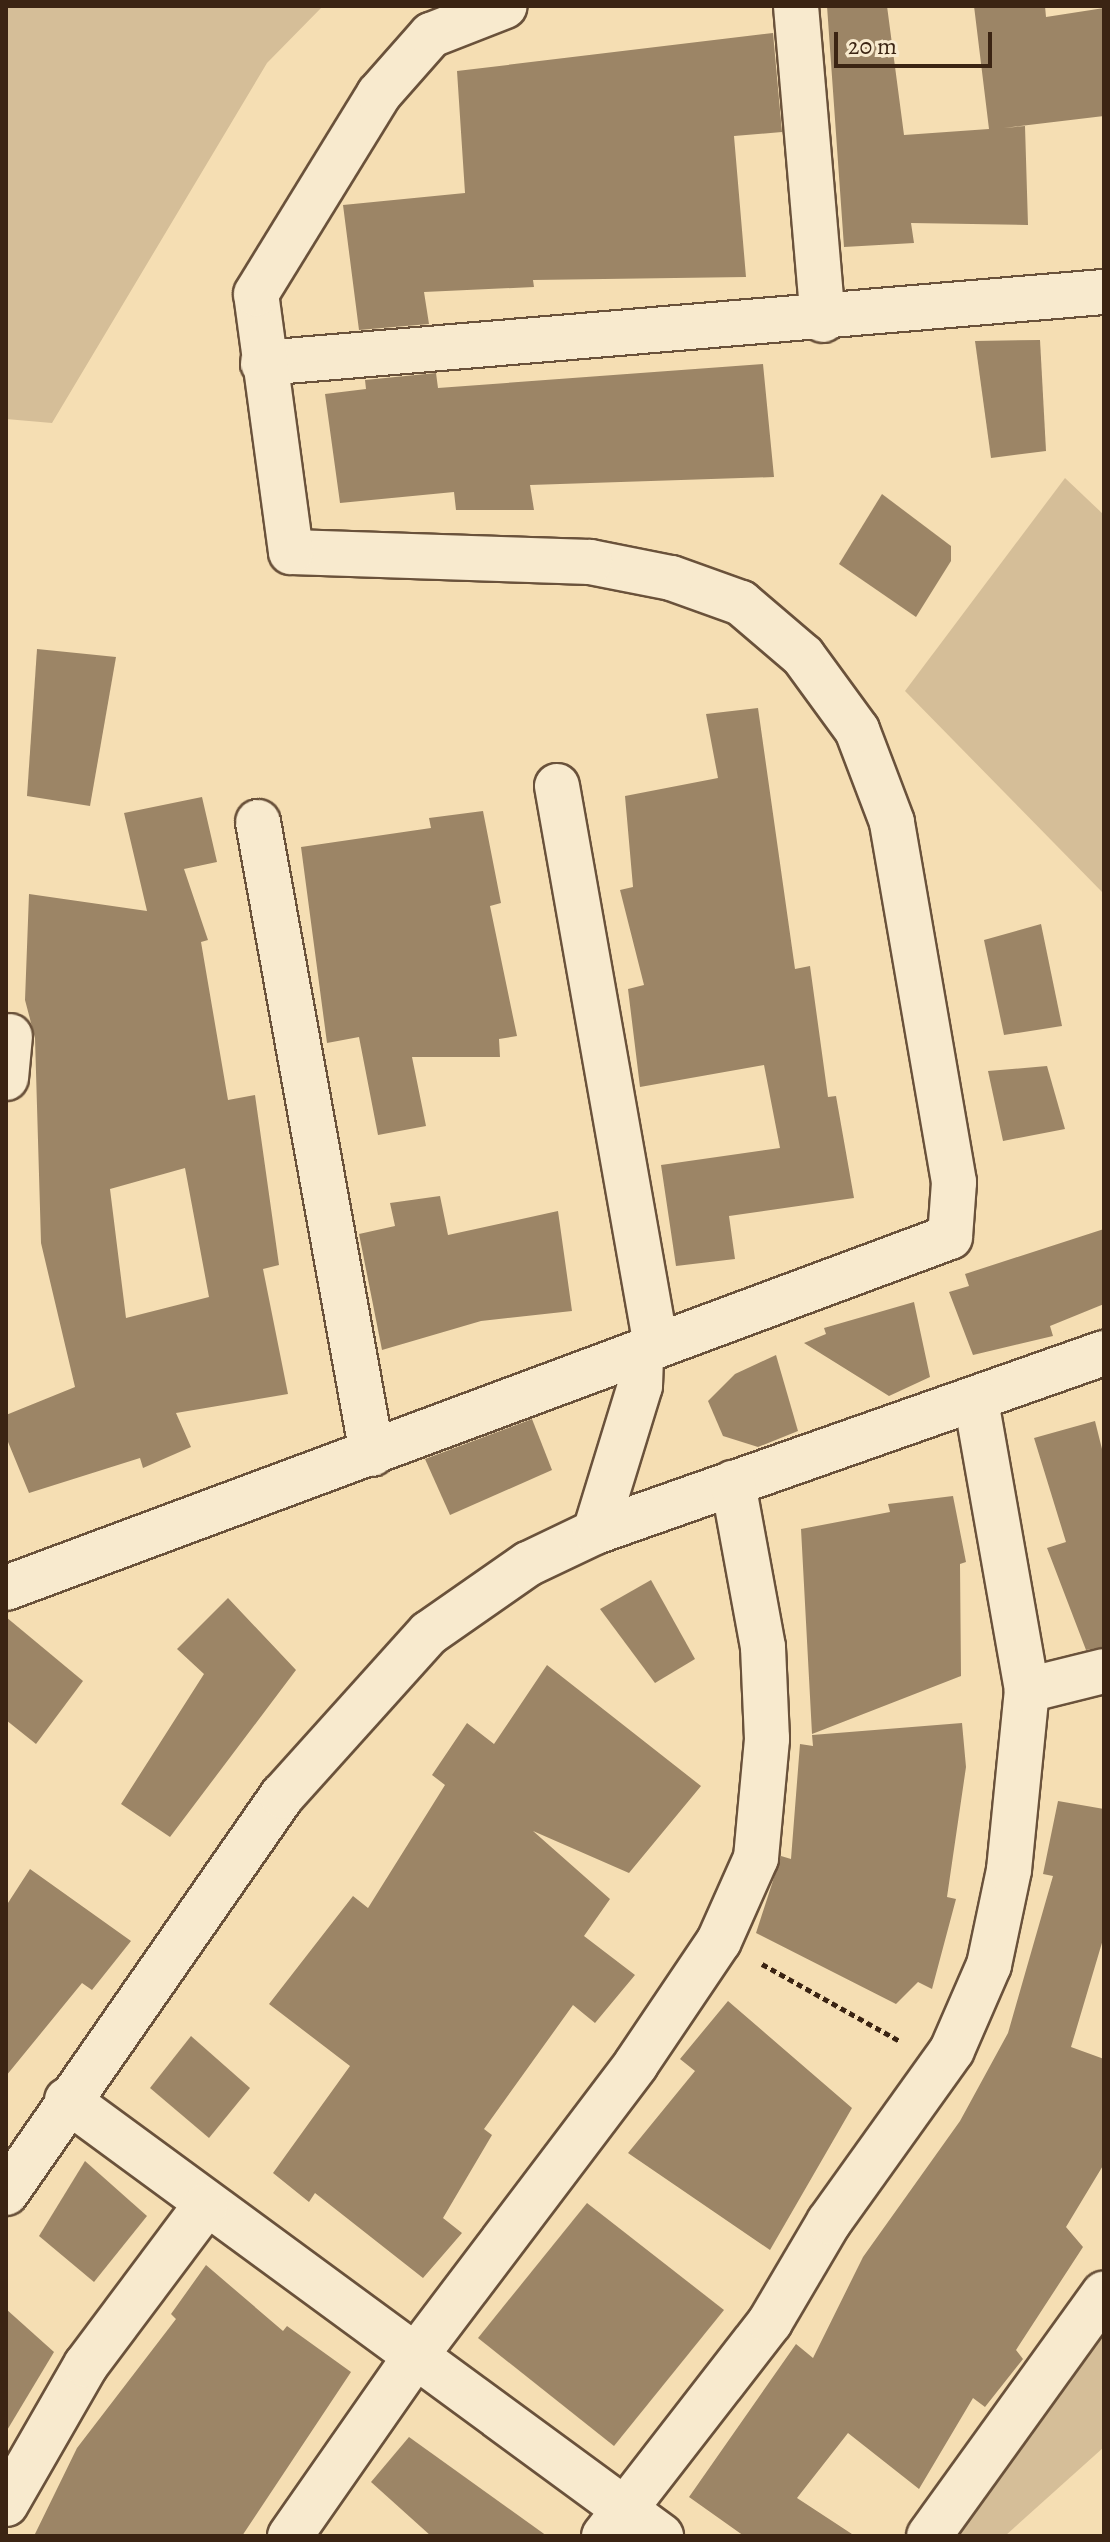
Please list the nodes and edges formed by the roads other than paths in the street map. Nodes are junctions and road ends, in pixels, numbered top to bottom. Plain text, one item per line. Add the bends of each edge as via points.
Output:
1 (505, 6) edge
2 (796, 6) edge
3 (1104, 292) edge
4 (823, 320) junction
5 (263, 363) junction
6 (557, 786) dead end
7 (258, 822) dead end
8 (649, 1349) junction
9 (1104, 1353) edge
10 (976, 1400) junction
11 (372, 1454) junction
12 (733, 1483) junction
13 (595, 1532) junction
14 (6, 1588) edge
15 (1104, 1671) edge
16 (1027, 1690) junction
17 (67, 2100) junction
18 (6, 2193) edge
19 (205, 2206) junction
20 (1104, 2293) edge
21 (414, 2358) junction
22 (6, 2504) edge
23 (613, 2523) edge
24 (290, 2536) edge
25 (661, 2536) edge
26 (929, 2536) edge

1 - 5 street via 431,35 346,140 256,294
2 - 4 street
3 - 4 street
4 - 5 street
5 - 8 street via 291,552 590,562 671,578 741,603 803,656 857,730 892,822 913,915 954,1182 950,1237
6 - 8 street
7 - 11 street
8 - 11 street
8 - 13 street
9 - 10 street
10 - 12 street
10 - 16 street
11 - 14 street
12 - 13 street
12 - 21 street via 763,1647 767,1739 756,1858 719,1941 618,2088
13 - 17 street via 528,1564 429,1633 282,1796
15 - 16 street
16 - 23 street via 1009,1870 989,1965 940,2063 829,2222 770,2322
17 - 18 street
17 - 19 street
19 - 21 street
19 - 22 street via 86,2365
20 - 26 street
21 - 23 street
21 - 24 street
23 - 25 street

